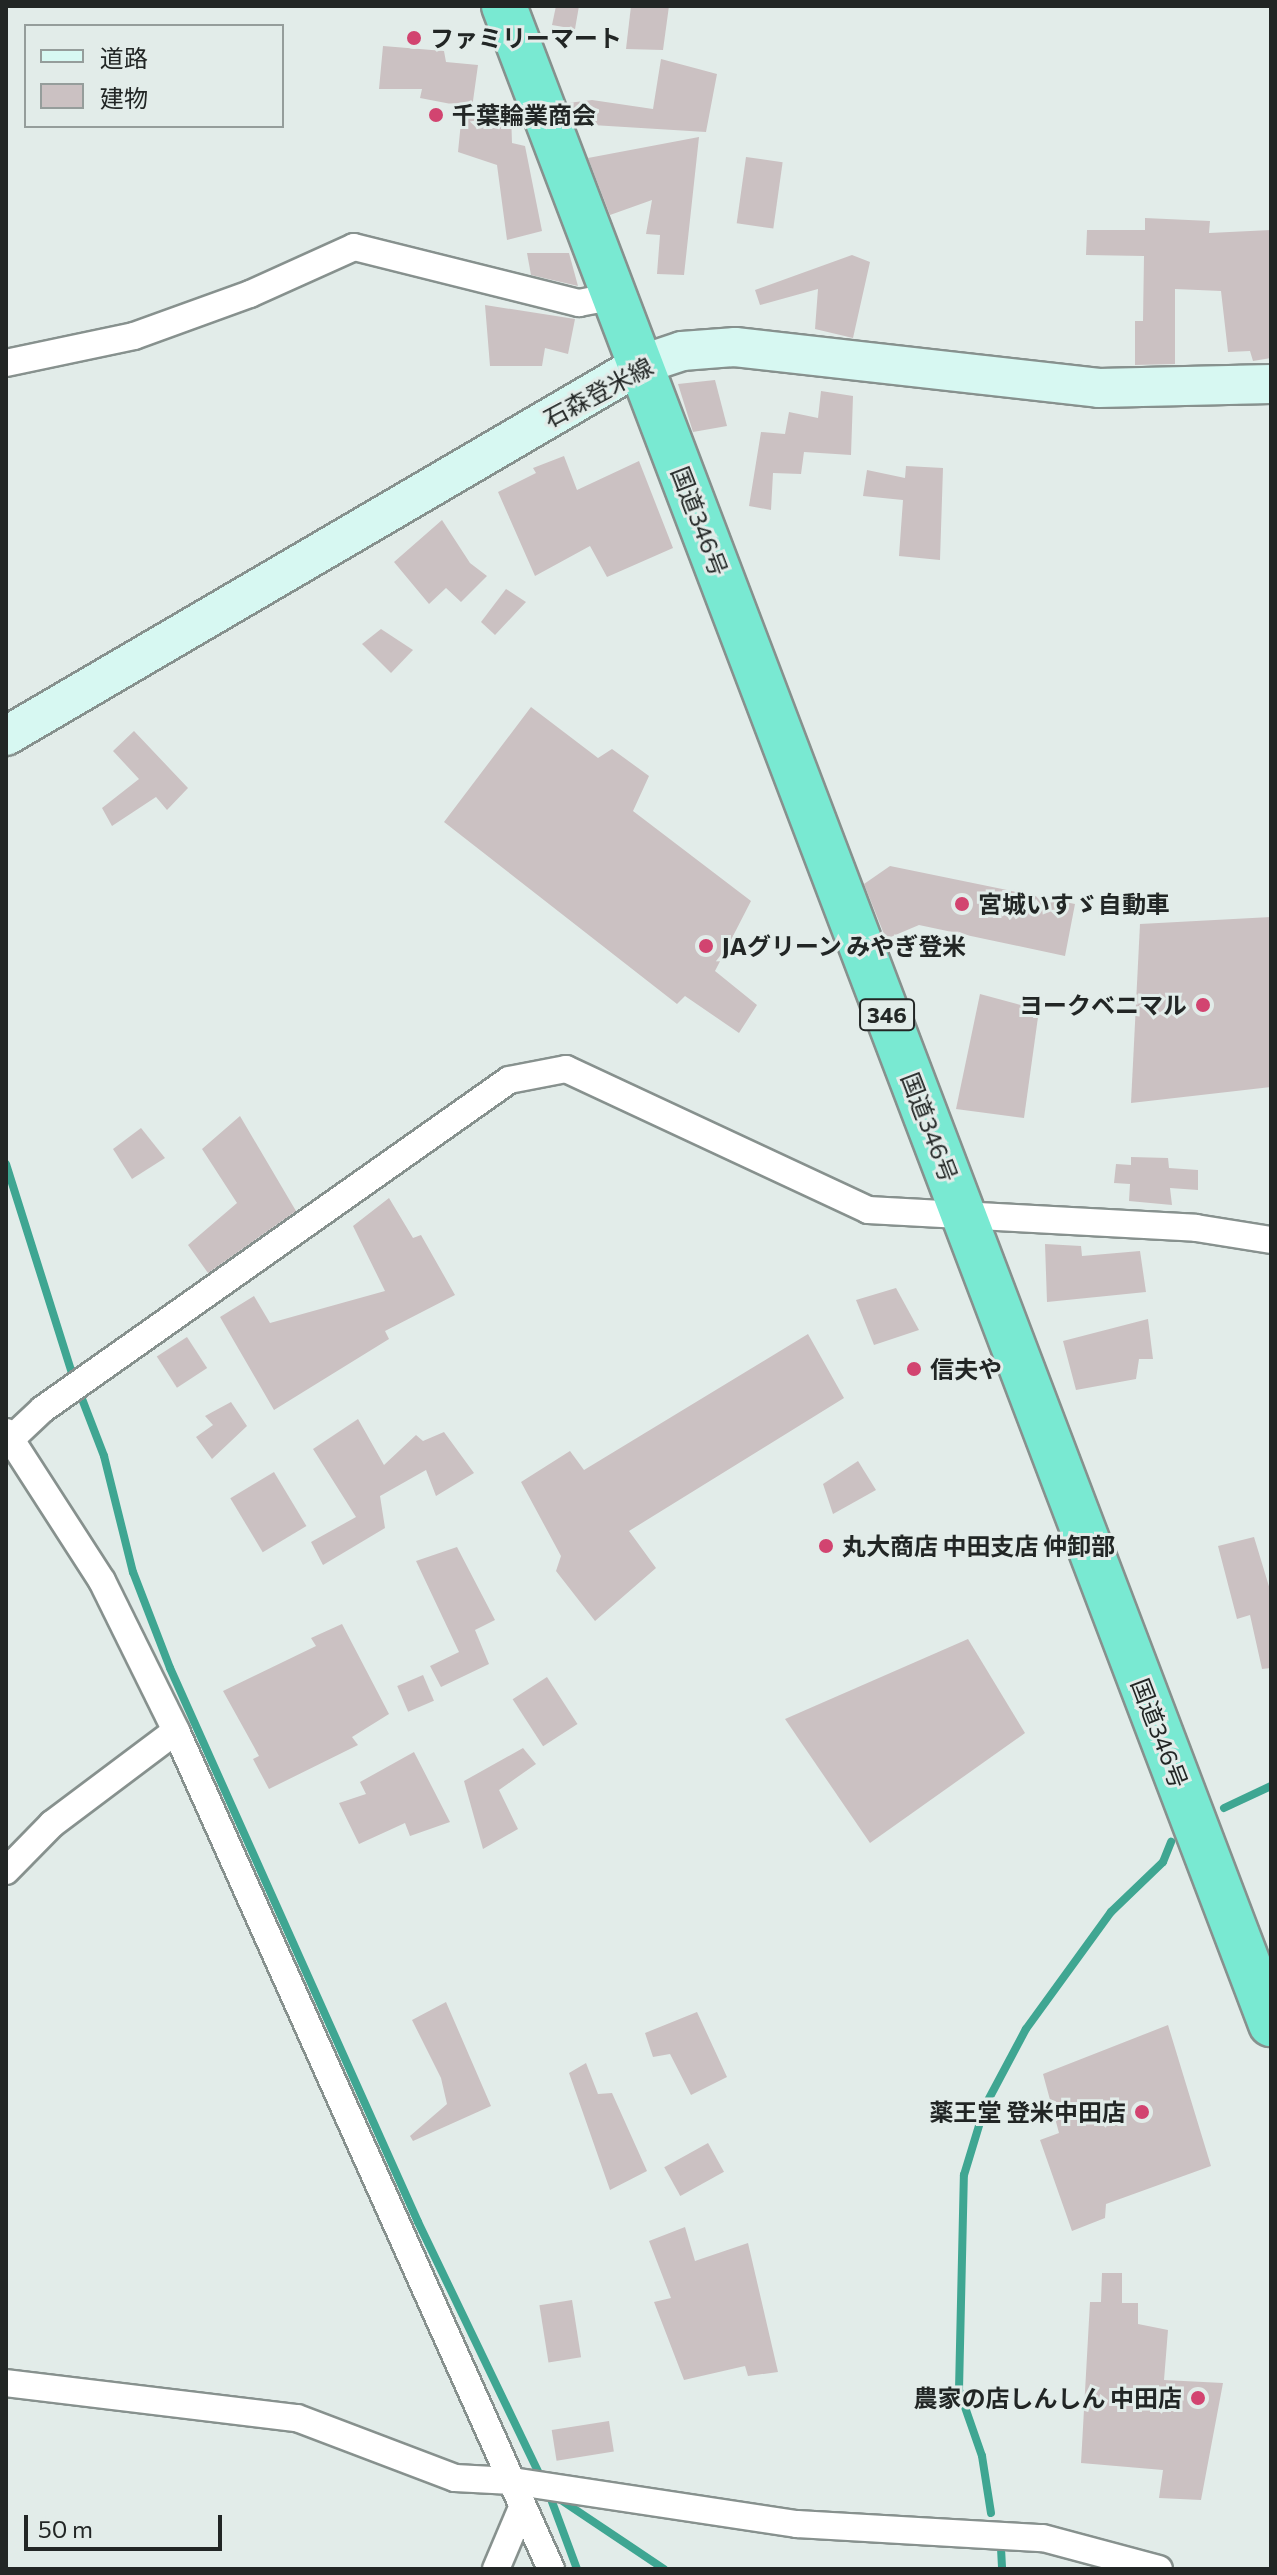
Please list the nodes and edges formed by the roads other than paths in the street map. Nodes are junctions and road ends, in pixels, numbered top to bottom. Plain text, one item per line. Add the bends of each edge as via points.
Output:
1 (504, 6) edge
2 (614, 296) junction
3 (6, 363) edge
4 (640, 365) junction
5 (1271, 384) edge
6 (6, 736) edge
7 (962, 1211) junction
8 (1271, 1240) edge
9 (8, 1435) edge
10 (176, 1731) junction
11 (6, 1871) edge
12 (1271, 2024) edge
13 (6, 2383) edge
14 (512, 2481) junction
15 (521, 2510) junction
16 (496, 2569) edge
17 (551, 2569) edge
18 (1159, 2569) edge

1 - 2 highway, 国道346号 / 346
2 - 3 street via 579,303 354,247 250,294 134,336
2 - 4 highway, 国道346号 / 346
4 - 5 main road, 石森登米線 via 682,351 735,347 1041,384 1169,389
4 - 6 main road, 石森登米線
4 - 7 highway, 国道346号 / 346
7 - 8 street via 1196,1228
7 - 9 street via 868,1210 566,1069 509,1080
7 - 12 highway, 国道346号 / 346
9 - 10 street via 102,1581
10 - 11 street via 52,1824
10 - 14 street
13 - 14 street via 297,2418 455,2478
14 - 15 street
14 - 18 street via 797,2524 1043,2538
15 - 16 street
15 - 17 street

